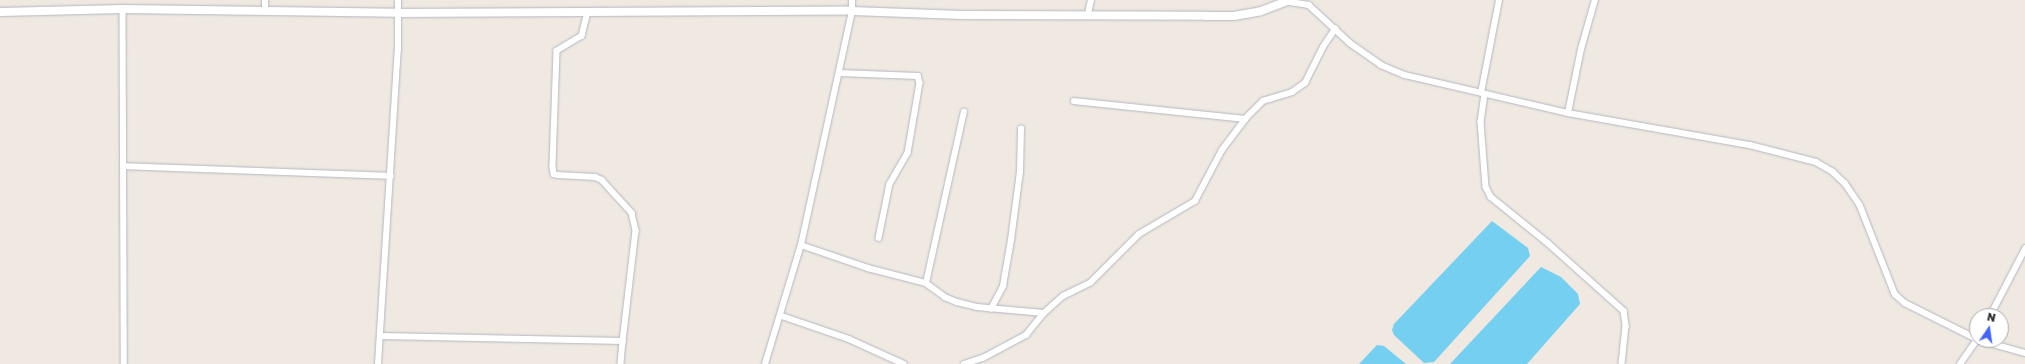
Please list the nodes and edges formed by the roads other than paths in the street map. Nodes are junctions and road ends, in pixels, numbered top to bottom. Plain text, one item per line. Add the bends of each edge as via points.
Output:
1 (265, 0) edge
2 (398, 0) edge
3 (852, 0) edge
4 (1091, 0) edge
5 (1499, 0) edge
6 (1595, 0) edge
7 (1290, 1) edge
8 (123, 9) junction
9 (265, 10) junction
10 (852, 11) junction
11 (0, 12) edge
12 (588, 12) junction
13 (397, 13) junction
14 (1088, 14) junction
15 (1335, 29) junction
16 (839, 73) junction
17 (1483, 94) junction
18 (1074, 101) dead end
19 (964, 112) dead end
20 (1568, 113) junction
21 (1245, 120) junction
22 (1021, 129) dead end
23 (123, 166) junction
24 (391, 176) junction
25 (879, 238) dead end
26 (801, 245) junction
27 (2025, 249) edge
28 (926, 283) junction
29 (1994, 308) edge
30 (991, 309) junction
31 (1044, 313) junction
32 (782, 316) junction
33 (1969, 335) edge
34 (381, 336) junction
35 (623, 341) junction
36 (1972, 348) edge
37 (2007, 348) edge
38 (2025, 353) edge
39 (976, 362) edge
40 (124, 364) edge
41 (378, 364) edge
42 (621, 364) edge
43 (765, 364) edge
44 (904, 364) edge
45 (964, 364) edge
46 (1622, 364) edge
47 (1960, 364) edge

1 - 9 street
2 - 13 street
3 - 10 street
4 - 14 street
5 - 17 street
6 - 20 street via 1581,49
7 - 14 street via 1234,16
7 - 15 street via 1309,5
8 - 9 street
8 - 11 street
8 - 23 street
9 - 13 street
10 - 12 street
10 - 14 street via 962,15
10 - 16 street
12 - 13 street
12 - 35 street via 582,36 557,51 553,167 554,174 595,177 602,180 632,213 636,231
13 - 24 street via 398,50
15 - 17 street via 1381,64 1405,75
15 - 21 street via 1322,47 1305,83 1292,92 1264,101
16 - 25 street via 916,74 920,82 908,153 890,184
16 - 26 street
17 - 20 street
17 - 46 street via 1481,122 1486,187 1491,197 1548,243 1624,311 1626,326
18 - 21 street
19 - 28 street
20 - 33 street via 1750,145 1801,157 1822,165 1846,184 1860,205 1895,294 1905,303
21 - 31 street via 1222,150 1195,201 1139,234 1090,283 1063,296
22 - 30 street via 1020,172 1011,240 1003,286
23 - 24 street
23 - 40 street
24 - 34 street
26 - 28 street via 868,268
26 - 32 street
27 - 29 street
28 - 30 street via 945,297
30 - 31 street
31 - 39 street via 1026,335
32 - 43 street
32 - 44 street via 849,339
34 - 35 street
34 - 41 street
35 - 42 street
36 - 47 street
37 - 38 street
39 - 45 street

